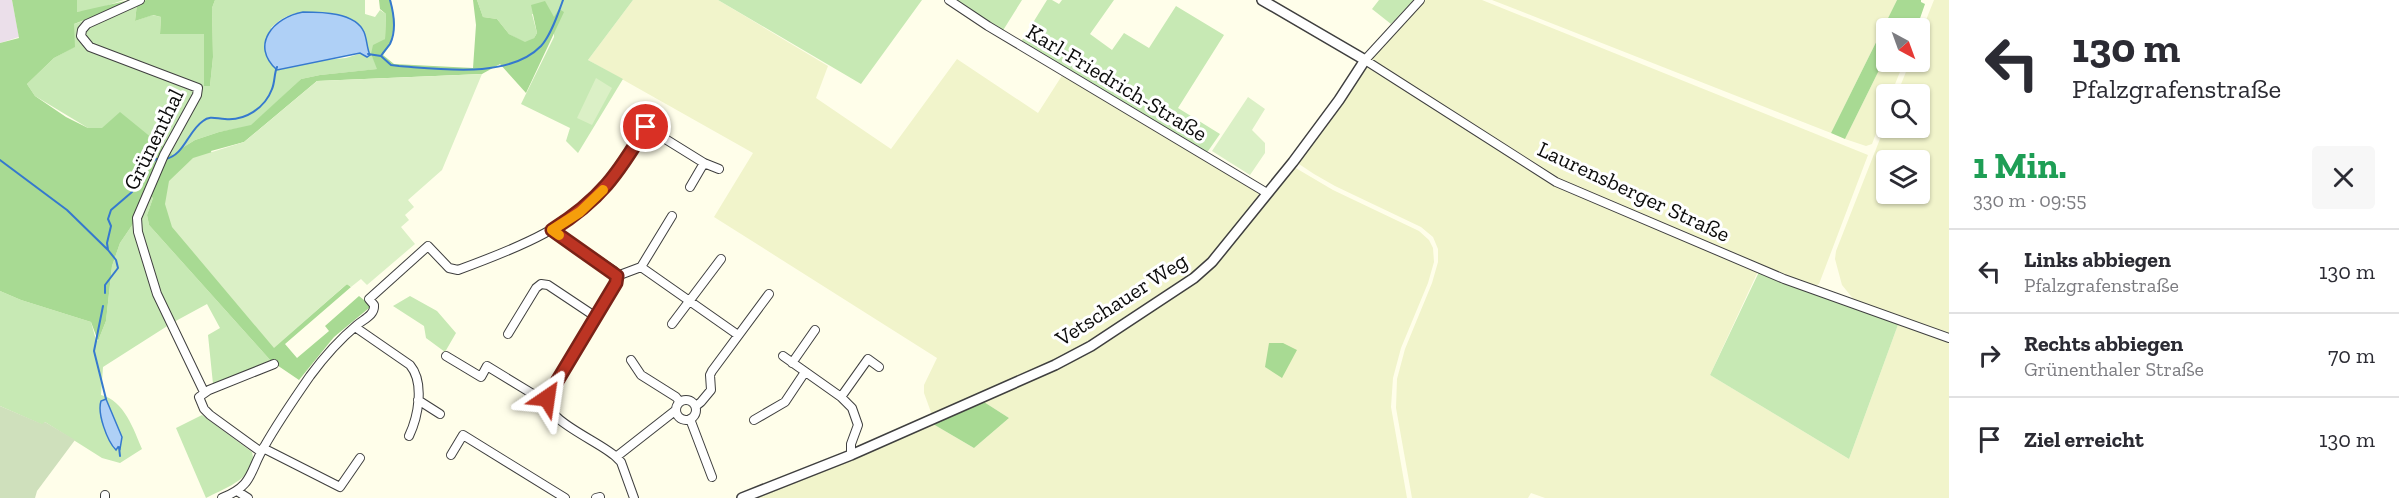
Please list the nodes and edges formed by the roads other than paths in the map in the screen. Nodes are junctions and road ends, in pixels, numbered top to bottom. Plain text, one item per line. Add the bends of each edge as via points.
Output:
1 (140, 0) edge
2 (949, 0) edge
3 (1262, 0) edge
4 (1420, 0) edge
5 (1365, 60) junction
6 (704, 163) junction
7 (719, 169) dead end
8 (690, 187) dead end
9 (1267, 193) junction
10 (672, 216) dead end
11 (552, 230) junction
12 (721, 259) dead end
13 (641, 267) junction
14 (617, 276) junction
15 (769, 294) dead end
16 (690, 300) junction
17 (596, 317) junction
18 (672, 324) dead end
19 (355, 327) junction
20 (815, 330) dead end
21 (508, 334) dead end
22 (738, 335) junction
23 (1949, 338) edge
24 (446, 356) dead end
25 (783, 356) dead end
26 (632, 360) dead end
27 (792, 363) junction
28 (274, 364) dead end
29 (879, 367) dead end
30 (806, 372) junction
31 (204, 392) junction
32 (841, 397) junction
33 (418, 400) junction
34 (546, 402) junction
35 (680, 402) junction
36 (696, 406) junction
37 (676, 410) junction
38 (440, 414) dead end
39 (690, 419) junction
40 (754, 420) dead end
41 (409, 436) dead end
42 (262, 450) junction
43 (451, 455) dead end
44 (851, 455) junction
45 (616, 457) junction
46 (360, 458) dead end
47 (712, 477) dead end
48 (237, 490) junction
49 (553, 495) edge
50 (222, 498) edge
51 (248, 498) edge
52 (565, 498) edge
53 (634, 498) edge
54 (742, 498) edge

1 - 31 street, Grünenthal via 87,24 81,36 90,47 198,88 136,218 157,294
2 - 9 street, Karl-Friedrich-Straße
3 - 5 street, Laurensberger Straße
4 - 5 street, Vetschauer Weg
5 - 9 street, Vetschauer Weg
5 - 23 street, Laurensberger Straße via 1556,182 1784,279
6 - 7 street
6 - 8 street
6 - 11 street via 646,127 600,194
9 - 44 street, Vetschauer Weg via 1206,267 1091,345 1055,365
10 - 13 street
11 - 14 street
11 - 19 street via 458,270 449,268 428,246 369,298 374,309
12 - 16 street
13 - 14 street
13 - 16 street
14 - 17 street
15 - 22 street
16 - 18 street
16 - 22 street
17 - 21 street via 541,284
17 - 34 street
19 - 33 street via 411,365 417,378
19 - 42 street via 322,360
20 - 27 street
22 - 36 street via 712,370 711,390
24 - 34 street via 481,376 487,366
25 - 27 street
26 - 35 street via 641,375
27 - 30 street
28 - 31 street
29 - 32 street via 868,359
30 - 32 street
30 - 40 street via 785,402
31 - 42 street, Grünenthal via 199,397 204,409
32 - 44 street via 852,408 858,425
33 - 38 street
33 - 41 street via 416,421
34 - 45 street via 553,414
35 - 36 street via 688,400
35 - 37 street
36 - 39 street via 696,414
37 - 39 street via 681,418
37 - 45 street
39 - 47 street
42 - 46 street via 340,487
42 - 48 street via 256,467
43 - 49 street via 463,435
44 - 54 street, Vetschauer Weg
45 - 53 street
48 - 50 street
48 - 51 street
49 - 52 street

